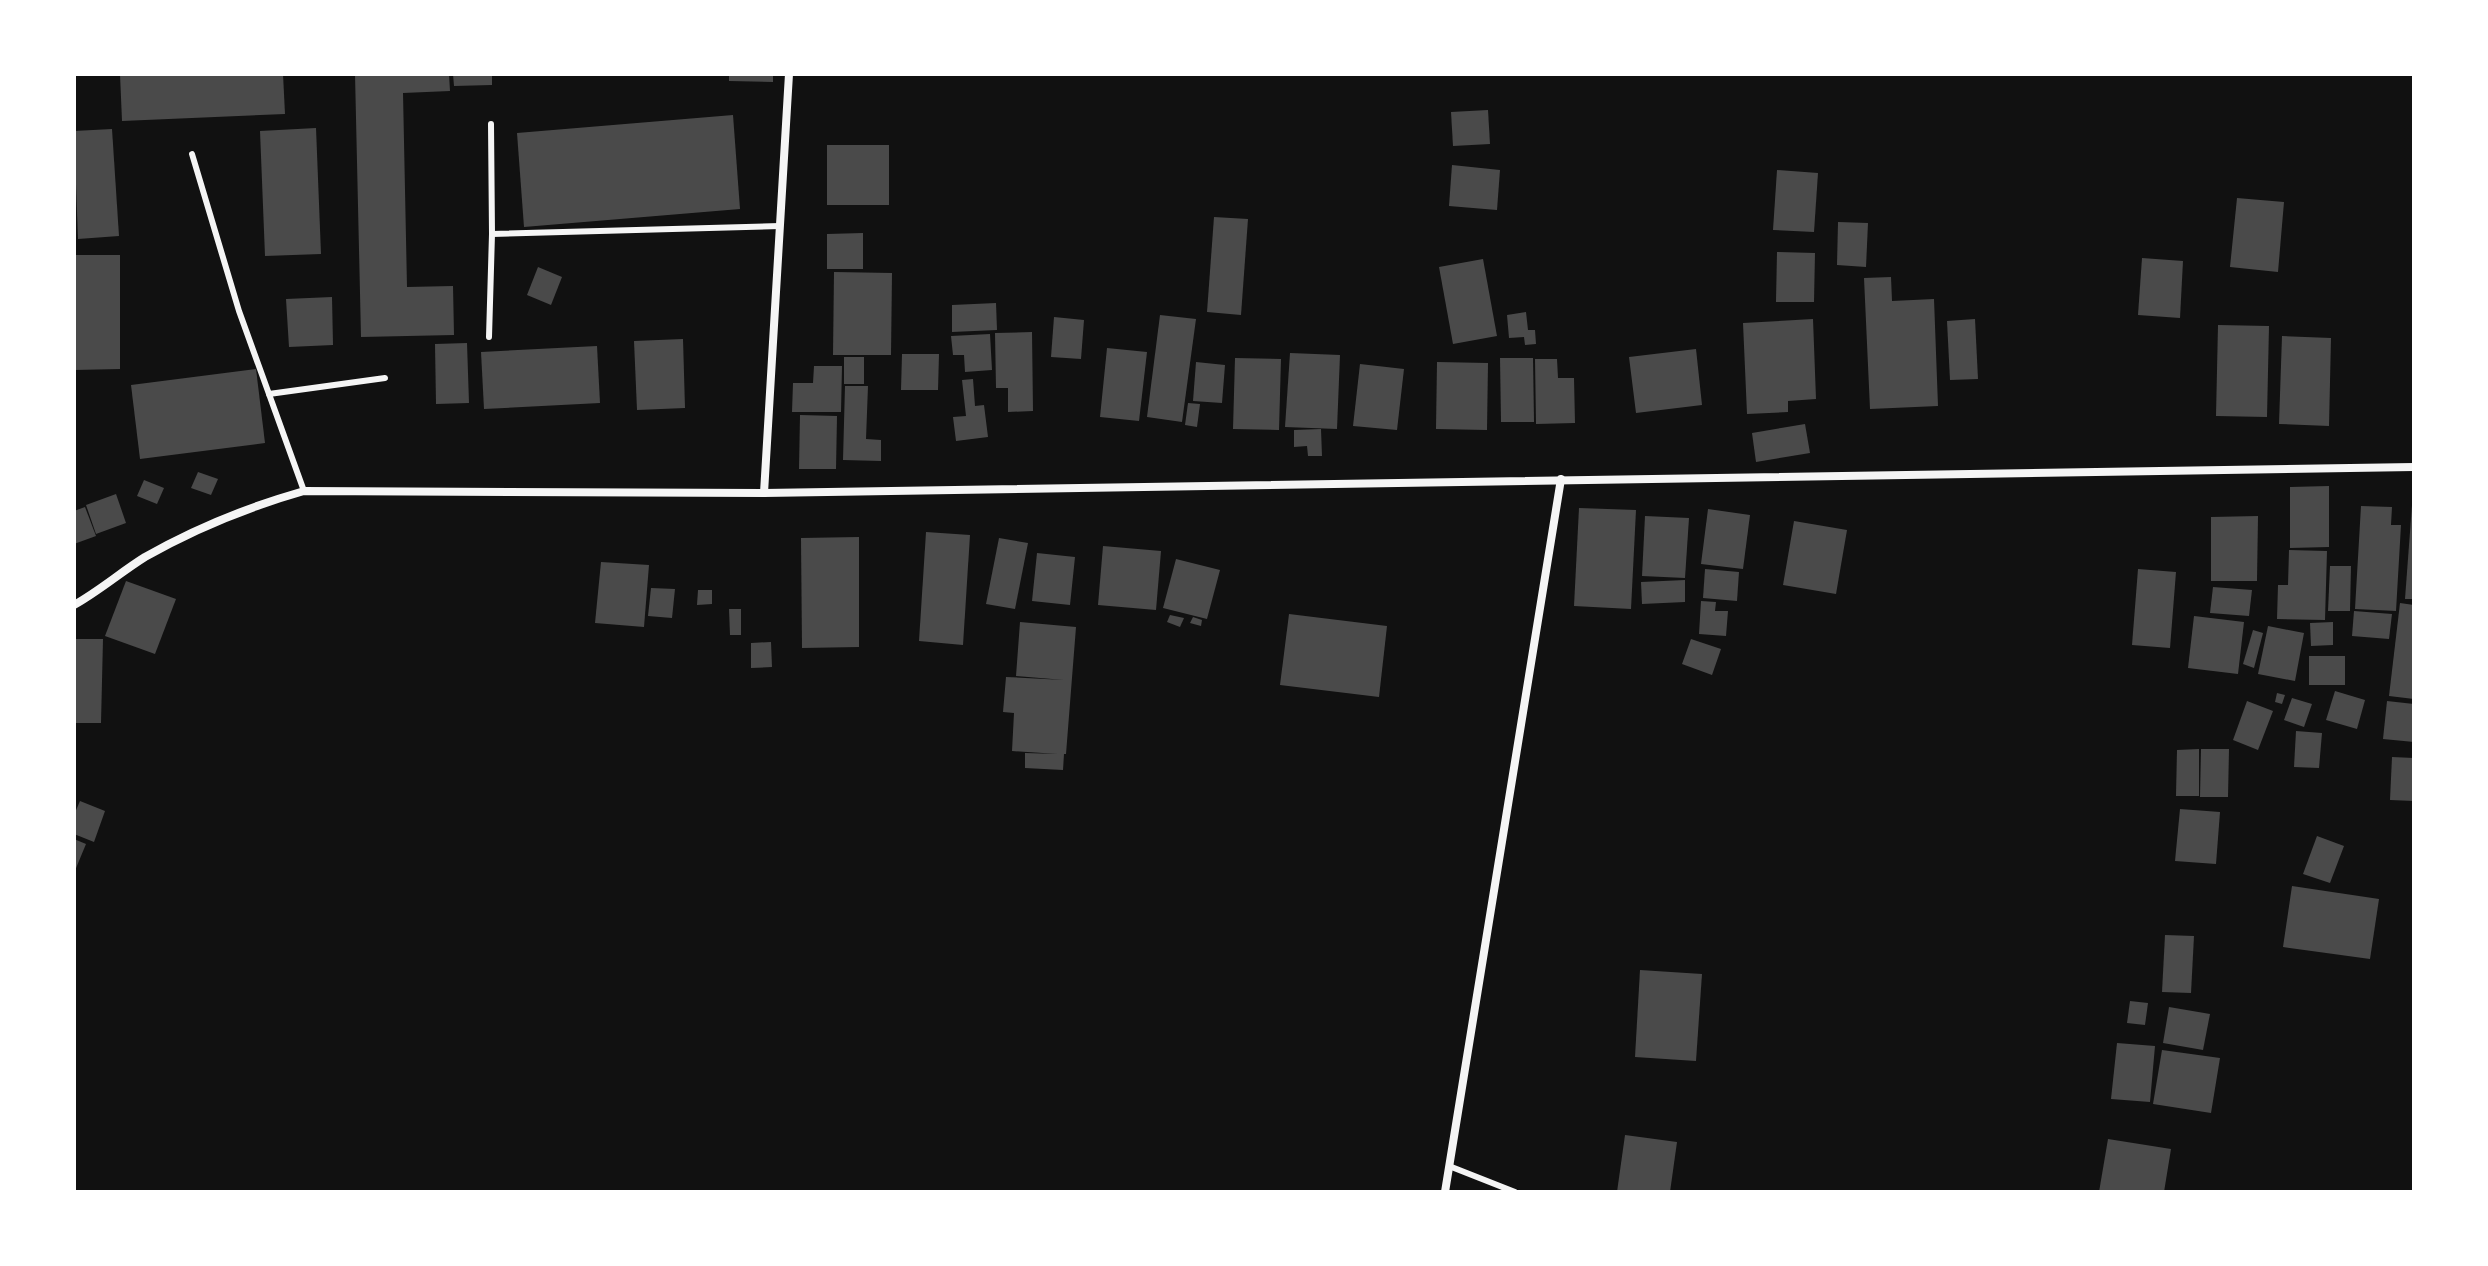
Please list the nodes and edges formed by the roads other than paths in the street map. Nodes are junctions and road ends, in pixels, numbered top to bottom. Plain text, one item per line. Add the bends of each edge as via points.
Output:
1 (789, 74) edge
2 (491, 124) dead end
3 (192, 154) dead end
4 (780, 226) junction
5 (492, 234) junction
6 (489, 337) dead end
7 (385, 378) dead end
8 (269, 394) junction
9 (2414, 467) edge
10 (1561, 479) junction
11 (304, 491) junction
12 (764, 493) junction
13 (74, 605) edge
14 (1449, 1166) junction
15 (1445, 1192) edge
16 (1515, 1192) edge

1 - 4 street
2 - 5 lane
3 - 8 lane
4 - 5 lane
4 - 12 street
5 - 6 lane
7 - 8 lane
8 - 11 lane
9 - 10 street
10 - 12 street
10 - 14 street
11 - 12 street
11 - 13 street via 198,530
14 - 15 street
14 - 16 lane

